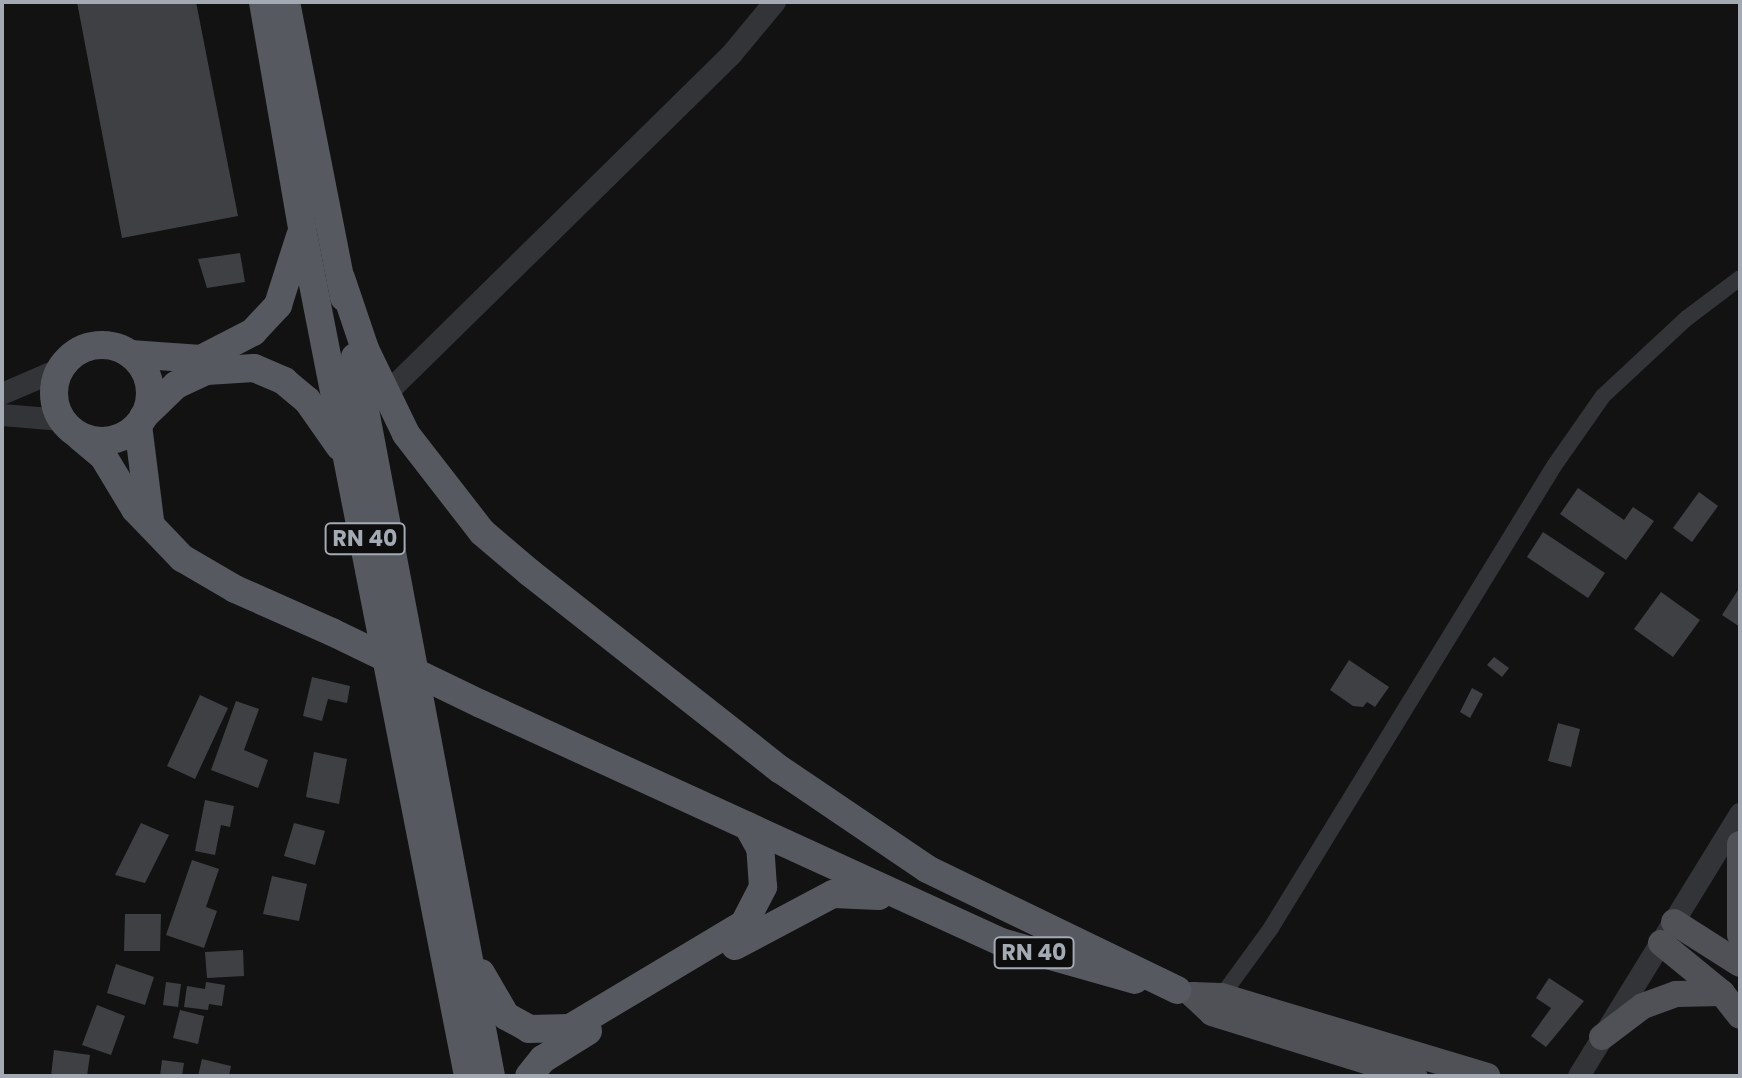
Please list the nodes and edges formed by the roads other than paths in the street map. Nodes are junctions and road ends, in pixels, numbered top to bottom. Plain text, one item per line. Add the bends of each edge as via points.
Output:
1 (263, 2) edge
2 (286, 2) edge
3 (775, 2) edge
4 (302, 228) junction
5 (341, 278) junction
6 (1740, 278) edge
7 (130, 354) junction
8 (60, 369) junction
9 (2, 394) edge
10 (384, 396) junction
11 (2, 415) edge
12 (140, 421) junction
13 (71, 428) junction
14 (351, 466) junction
15 (152, 528) junction
16 (1740, 814) edge
17 (748, 826) junction
18 (1740, 844) edge
19 (897, 898) junction
20 (1667, 932) junction
21 (1740, 935) edge
22 (466, 938) junction
23 (1740, 964) edge
24 (1722, 993) junction
25 (1201, 999) junction
26 (1740, 1016) edge
27 (1602, 1037) junction
28 (468, 1076) edge
29 (491, 1076) edge
30 (529, 1076) edge
31 (1414, 1076) edge
32 (1487, 1076) edge
33 (1579, 1076) edge

1 - 4 highway, RN 40
2 - 5 highway, RN 40
3 - 10 street via 731,55
4 - 7 highway via 278,305 253,332 201,359
4 - 14 highway, RN 40
5 - 10 highway
5 - 22 highway, RN 40
6 - 25 street via 1687,318 1603,396 1554,466 1271,928
7 - 8 highway via 115,347 84,348
7 - 12 highway via 149,383
8 - 9 street
8 - 13 highway via 55,404
10 - 25 highway via 448,493 482,532 781,770 927,869
11 - 13 street
12 - 13 highway via 111,441
12 - 14 highway via 176,385 206,371 254,368 284,381 307,400
12 - 15 highway
13 - 15 highway via 103,456
14 - 28 highway, RN 40
15 - 17 highway, RN 40, bridge via 201,572
16 - 20 street
17 - 19 highway, RN 40
17 - 22 highway via 760,848 763,887 744,924 570,1028 529,1029 506,1016
18 - 21 main road
19 - 25 highway, RN 40 via 1061,962
19 - 30 highway via 841,893 804,906 568,1043
20 - 23 main road
20 - 24 main road
20 - 27 street
22 - 29 highway, RN 40
24 - 26 main road
24 - 27 main road via 1676,994 1643,1006
25 - 31 main road
25 - 32 main road
27 - 33 street

